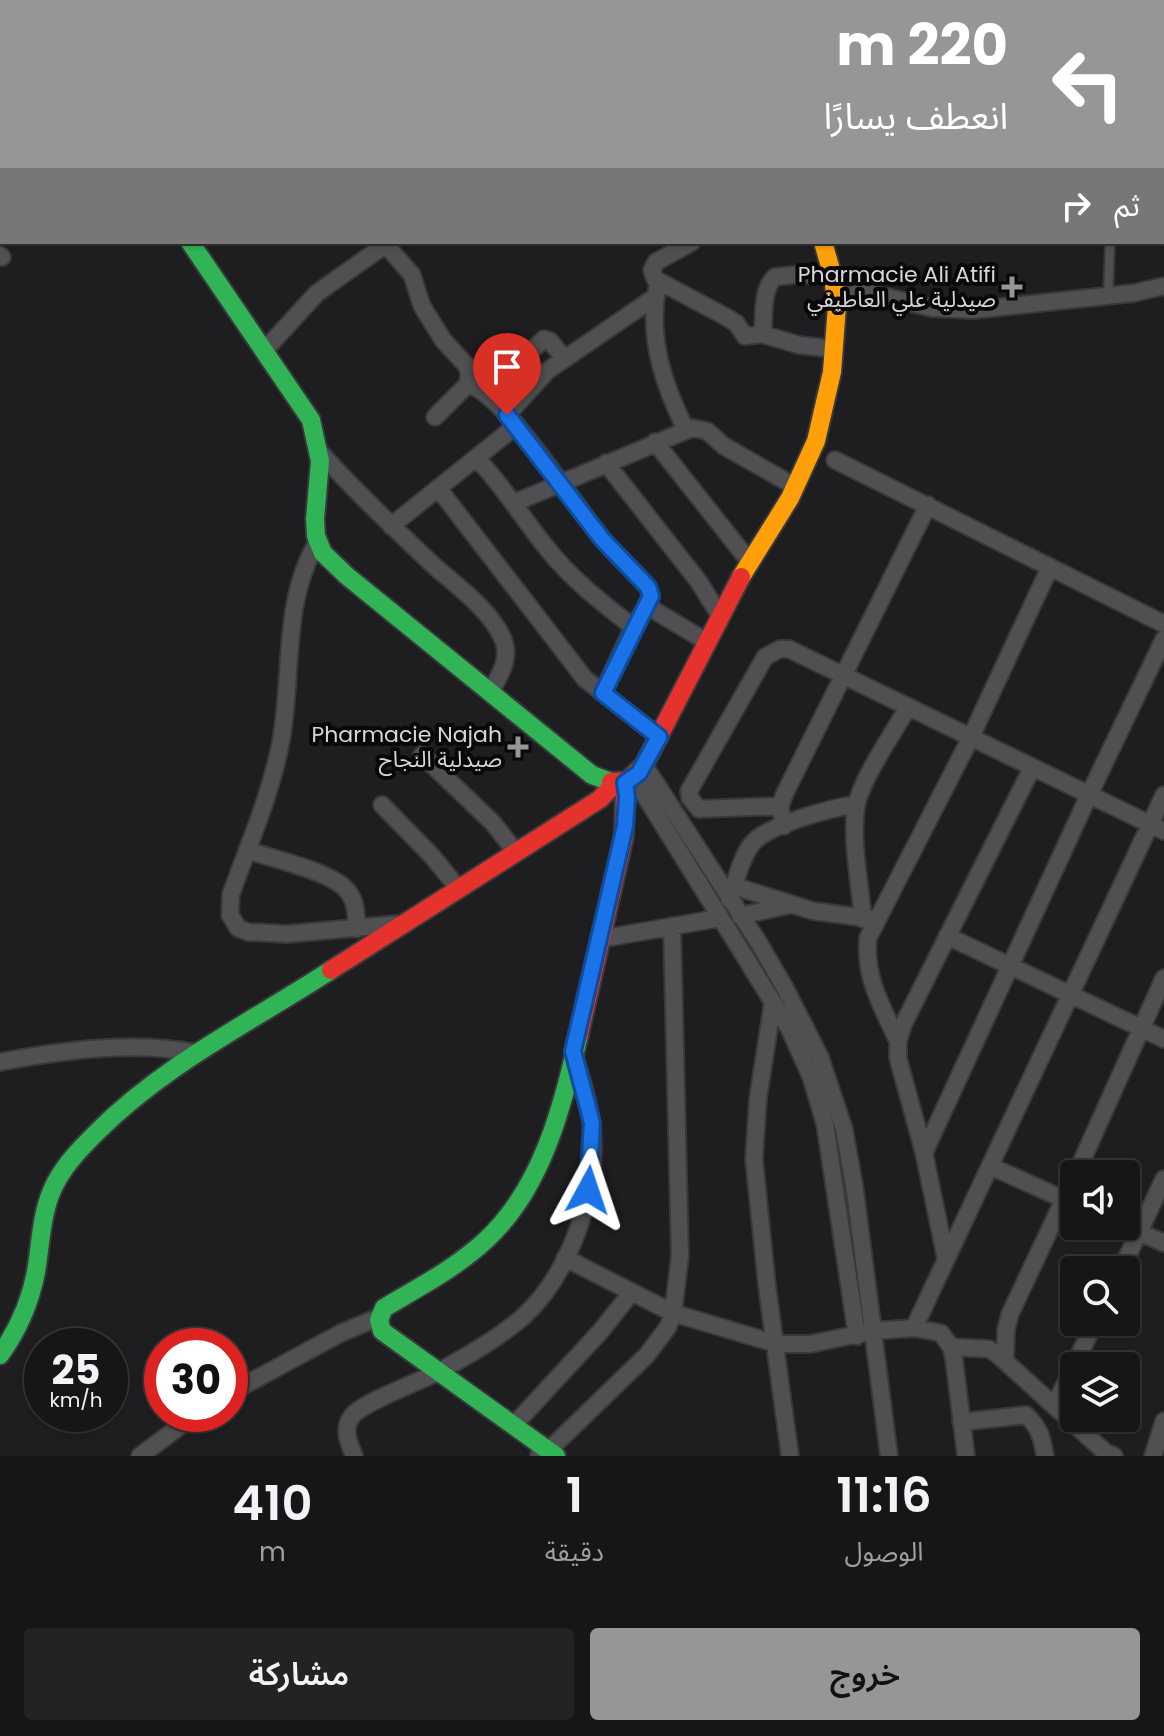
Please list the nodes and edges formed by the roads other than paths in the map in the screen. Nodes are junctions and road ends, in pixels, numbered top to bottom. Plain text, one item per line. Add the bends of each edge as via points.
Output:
1 (386, 244) edge
2 (388, 244) edge
3 (688, 244) edge
4 (824, 244) edge
5 (1110, 244) edge
6 (198, 245) edge
7 (833, 277) junction
8 (1164, 286) edge
9 (657, 290) junction
10 (1108, 296) junction
11 (837, 306) junction
12 (764, 334) junction
13 (834, 349) junction
14 (264, 351) junction
15 (564, 358) junction
16 (468, 384) junction
17 (485, 394) junction
18 (435, 417) dead end
19 (512, 420) junction
20 (686, 430) junction
21 (655, 442) junction
22 (318, 450) junction
23 (477, 459) junction
24 (835, 460) dead end
25 (606, 463) junction
26 (561, 485) junction
27 (796, 487) junction
28 (438, 488) junction
29 (514, 503) junction
30 (928, 505) junction
31 (391, 526) junction
32 (317, 543) junction
33 (749, 561) junction
34 (1050, 567) junction
35 (647, 606) junction
36 (720, 616) junction
37 (1164, 624) edge
38 (633, 627) junction
39 (1164, 639) edge
40 (707, 642) junction
41 (844, 675) junction
42 (491, 691) junction
43 (603, 693) junction
44 (908, 707) junction
45 (659, 737) junction
46 (970, 739) junction
47 (422, 755) dead end
48 (1032, 768) junction
49 (630, 777) junction
50 (1089, 795) junction
51 (1164, 795) edge
52 (857, 804) junction
53 (382, 805) dead end
54 (780, 806) junction
55 (784, 826) junction
56 (1157, 827) edge
57 (247, 850) junction
58 (515, 851) junction
59 (458, 888) junction
60 (731, 892) junction
61 (789, 905) junction
62 (740, 916) junction
63 (720, 918) junction
64 (869, 919) junction
65 (403, 924) junction
66 (672, 926) junction
67 (357, 929) junction
68 (947, 936) junction
69 (600, 939) junction
70 (1012, 967) junction
71 (1164, 978) edge
72 (1070, 995) junction
73 (773, 1002) junction
74 (1142, 1028) junction
75 (1164, 1039) edge
76 (898, 1041) junction
77 (573, 1051) junction
78 (197, 1053) junction
79 (0, 1062) edge
80 (924, 1153) junction
81 (1082, 1160) edge
82 (990, 1166) junction
83 (1164, 1179) edge
84 (1060, 1197) edge
85 (1140, 1216) edge
86 (1060, 1218) edge
87 (1140, 1232) edge
88 (1164, 1243) edge
89 (565, 1258) junction
90 (946, 1259) junction
91 (632, 1292) junction
92 (673, 1313) junction
93 (379, 1317) junction
94 (914, 1328) junction
95 (865, 1334) junction
96 (1088, 1336) edge
97 (777, 1344) junction
98 (951, 1347) junction
99 (0, 1355) edge
100 (1005, 1361) junction
101 (438, 1372) junction
102 (248, 1383) edge
103 (1055, 1405) junction
104 (1164, 1421) edge
105 (961, 1422) junction
106 (514, 1425) junction
107 (172, 1432) edge
108 (548, 1454) edge
109 (140, 1456) edge
110 (354, 1456) edge
111 (790, 1456) edge
112 (889, 1456) edge
113 (966, 1456) edge
114 (1045, 1456) edge
115 (1114, 1456) edge
116 (1153, 1456) edge

1 - 14 street via 317,293
2 - 16 street via 412,275 422,306 443,340 466,365
3 - 9 street via 653,266
4 - 7 street
5 - 10 lane
6 - 14 street
7 - 11 street
7 - 12 street via 782,275 771,281
8 - 10 street
9 - 12 street via 728,318 745,336
9 - 15 street
9 - 20 street via 656,347
10 - 11 street via 973,310 932,308 866,292 849,295
11 - 13 street
12 - 13 street
13 - 27 street via 823,416
14 - 22 street via 311,420
15 - 17 street via 544,339
15 - 19 street via 538,379
16 - 17 street
16 - 18 street
17 - 19 street
19 - 23 street
19 - 26 street
20 - 21 street
20 - 27 street via 707,431
21 - 25 street
21 - 33 street
22 - 31 street
22 - 32 street
23 - 28 street
23 - 29 street
24 - 30 street
25 - 26 street
25 - 36 street
26 - 29 street
26 - 35 street via 648,587
27 - 33 street
28 - 31 street
28 - 43 street via 585,679
29 - 38 street via 547,549
30 - 34 street
30 - 41 street
31 - 42 street via 486,614 504,640 506,661
32 - 42 street via 347,576
32 - 57 street via 298,585 282,737
33 - 36 street
34 - 37 street
34 - 46 street
35 - 38 street
35 - 40 street
36 - 40 street
38 - 43 street
39 - 50 street
40 - 45 street
41 - 44 street
41 - 54 street
41 - 54 street via 797,652 780,649 765,657 689,791 699,809
42 - 49 street via 592,775 608,783
43 - 45 street
44 - 46 street
44 - 52 street
45 - 49 street
46 - 48 street
46 - 64 street
47 - 58 street
48 - 50 street
48 - 68 street
49 - 58 street
49 - 60 street
49 - 63 street
49 - 69 street via 625,826
50 - 56 street
50 - 70 street
51 - 56 street
52 - 55 street
52 - 64 street via 855,825
53 - 59 street
54 - 55 street
55 - 60 street via 751,844
56 - 72 street
57 - 67 street via 343,886 354,902
57 - 67 street via 228,905 238,928 271,935
58 - 59 street
59 - 65 street
60 - 61 street
60 - 62 street
61 - 62 street
61 - 64 street
62 - 95 street via 785,988 837,1104 851,1163
63 - 66 street
63 - 73 street
64 - 76 street via 868,970
65 - 67 street
65 - 78 street
66 - 69 street
66 - 92 street via 680,1256
68 - 70 street
68 - 76 street
69 - 77 street
70 - 72 street
70 - 80 street
71 - 74 street
72 - 74 street
72 - 82 street
73 - 95 street via 806,1064 825,1124
73 - 97 street via 754,1159
74 - 75 street
74 - 81 street
76 - 80 street
77 - 89 street via 592,1123 592,1154 579,1228
77 - 93 street via 545,1149 515,1205 461,1261 384,1308
78 - 79 street via 125,1047
78 - 99 street via 141,1092 63,1170 43,1218 27,1310
80 - 90 street
82 - 84 street
82 - 90 street
83 - 85 street
86 - 100 street via 1010,1314
87 - 88 street
89 - 91 street
89 - 101 street via 524,1316
90 - 94 street
91 - 92 street
91 - 106 street
92 - 97 street
92 - 108 street via 647,1355
93 - 101 street via 382,1331
93 - 102 street
94 - 95 street
94 - 98 street via 941,1333
95 - 97 street
95 - 112 street
96 - 103 street
97 - 111 street
98 - 100 street via 989,1349
98 - 105 street
100 - 103 street
101 - 106 street
101 - 110 street via 357,1411 346,1434
103 - 115 street
104 - 116 street
105 - 113 street
105 - 114 street via 1026,1415 1037,1425
106 - 108 street
107 - 109 street

